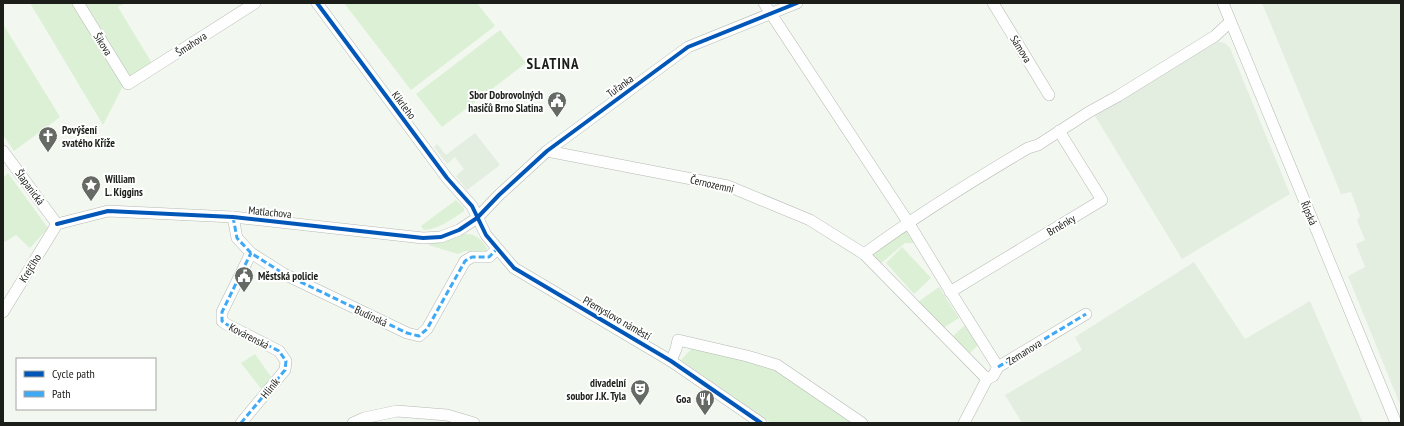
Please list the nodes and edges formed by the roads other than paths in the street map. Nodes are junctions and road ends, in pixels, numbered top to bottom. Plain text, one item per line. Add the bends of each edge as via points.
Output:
1 (78, 3) edge
2 (255, 3) edge
3 (317, 3) edge
4 (764, 3) edge
5 (797, 3) edge
6 (993, 3) edge
7 (1222, 3) edge
8 (771, 13) junction
9 (1230, 22) junction
10 (128, 84) joint
11 (1049, 95) dead end
12 (1059, 131) junction
13 (3, 151) edge
14 (547, 151) junction
15 (233, 217) junction
16 (477, 218) junction
17 (908, 222) junction
18 (57, 224) junction
19 (497, 249) junction
20 (251, 253) junction
21 (864, 254) junction
22 (950, 292) junction
23 (3, 312) edge
24 (1086, 314) dead end
25 (279, 351) joint
26 (671, 361) junction
27 (998, 367) junction
28 (987, 379) junction
29 (241, 423) edge
30 (353, 423) edge
31 (474, 423) edge
32 (761, 423) edge
33 (862, 423) edge
34 (964, 423) edge
35 (1396, 423) edge

1 - 10 street, Šikova
2 - 10 street, Šmahova
3 - 16 street, Kikrleho via 447,178 472,206
4 - 8 street
5 - 8 street, Tuřanka
6 - 11 street, Sámova
7 - 9 street, Řípská
8 - 14 street, Tuřanka via 688,47
8 - 17 street
9 - 12 street via 1215,36
9 - 35 street, Řípská
12 - 17 street
12 - 22 street, Brněnky via 1102,200
13 - 18 street, Šlapanická
14 - 16 street, Tuřanka
14 - 21 street, Černozemní via 728,186 810,220
15 - 16 street, Matlachova via 423,238 441,237 459,230
15 - 18 street, Matlachova via 108,211
15 - 20 street, Budínská via 237,238
16 - 19 street, Přemyslovo náměstí
17 - 21 street
17 - 22 street
18 - 23 street, Krejčího
19 - 20 street, Budínská via 489,257 472,257 465,261 427,329 419,336 407,333 325,295
19 - 26 street, Přemyslovo náměstí via 517,270
20 - 25 street, Kovárenská via 222,312 222,321
21 - 28 street, Černozemní
22 - 27 street
24 - 27 street, Zemanova
25 - 29 street, Hliník via 286,361 285,370
26 - 32 street, Přemyslovo náměstí
26 - 33 street via 678,340 722,349 777,365
27 - 28 street, Zemanova via 993,376
28 - 34 street, Zemanova
30 - 31 street via 397,411 447,415

